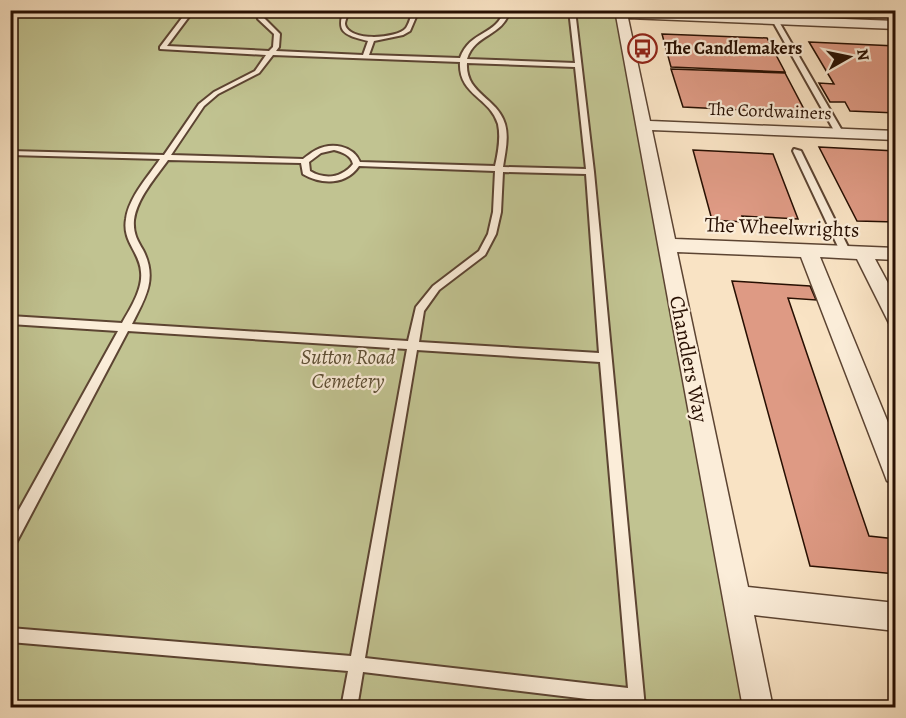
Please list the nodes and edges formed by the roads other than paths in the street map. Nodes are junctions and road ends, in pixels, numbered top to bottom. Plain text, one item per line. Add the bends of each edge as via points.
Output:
1 (191, 10) edge
2 (259, 10) edge
3 (347, 10) edge
4 (416, 10) edge
5 (507, 10) edge
6 (572, 10) edge
7 (621, 12) edge
8 (747, 15) edge
9 (774, 20) junction
10 (896, 25) edge
11 (371, 40) junction
12 (271, 53) junction
13 (365, 57) junction
14 (465, 61) junction
15 (578, 65) junction
16 (643, 126) junction
17 (840, 134) junction
18 (896, 136) edge
19 (797, 151) dead end
20 (10, 153) edge
21 (166, 156) junction
22 (305, 161) junction
23 (357, 164) junction
24 (499, 169) junction
25 (590, 172) junction
26 (666, 245) junction
27 (808, 250) junction
28 (854, 252) junction
29 (896, 254) edge
30 (896, 318) edge
31 (10, 320) edge
32 (126, 328) junction
33 (413, 346) junction
34 (605, 358) junction
35 (896, 473) edge
36 (10, 540) edge
37 (735, 599) junction
38 (896, 617) edge
39 (10, 636) edge
40 (357, 664) junction
41 (637, 702) edge
42 (349, 708) edge
43 (758, 708) edge

1 - 12 lane via 162,48
2 - 12 lane via 260,18 277,34
3 - 11 lane via 343,27 353,35
4 - 11 lane via 408,30
5 - 14 lane via 502,24 469,43
6 - 15 lane
7 - 8 street
7 - 16 street, Chandlers Way
8 - 9 street
9 - 10 street
9 - 17 lane
11 - 13 lane
12 - 13 lane
12 - 21 lane via 257,72 201,105
13 - 14 lane
14 - 15 lane
14 - 24 lane via 466,80 495,110 501,124
15 - 25 lane
16 - 17 street, The Cordwainers
16 - 26 street, Chandlers Way
17 - 18 street, The Cordwainers
19 - 28 lane
20 - 21 lane
21 - 22 lane
21 - 32 lane via 137,200 130,219 130,237 146,272 141,297
22 - 23 lane via 319,151 334,148 353,154
22 - 23 lane via 306,172 322,179 343,177
23 - 24 lane
24 - 25 lane
24 - 33 lane via 492,234 482,253 436,288 419,310
25 - 34 lane
26 - 27 street, The Wheelwrights
26 - 37 street, Chandlers Way
27 - 28 street, The Wheelwrights
27 - 35 street
28 - 29 street, The Wheelwrights
28 - 30 street
31 - 32 lane
32 - 33 lane
32 - 36 lane
33 - 34 lane
33 - 40 lane
34 - 41 lane
37 - 38 street
37 - 43 street, Chandlers Way
39 - 40 lane
40 - 41 lane
40 - 42 lane

